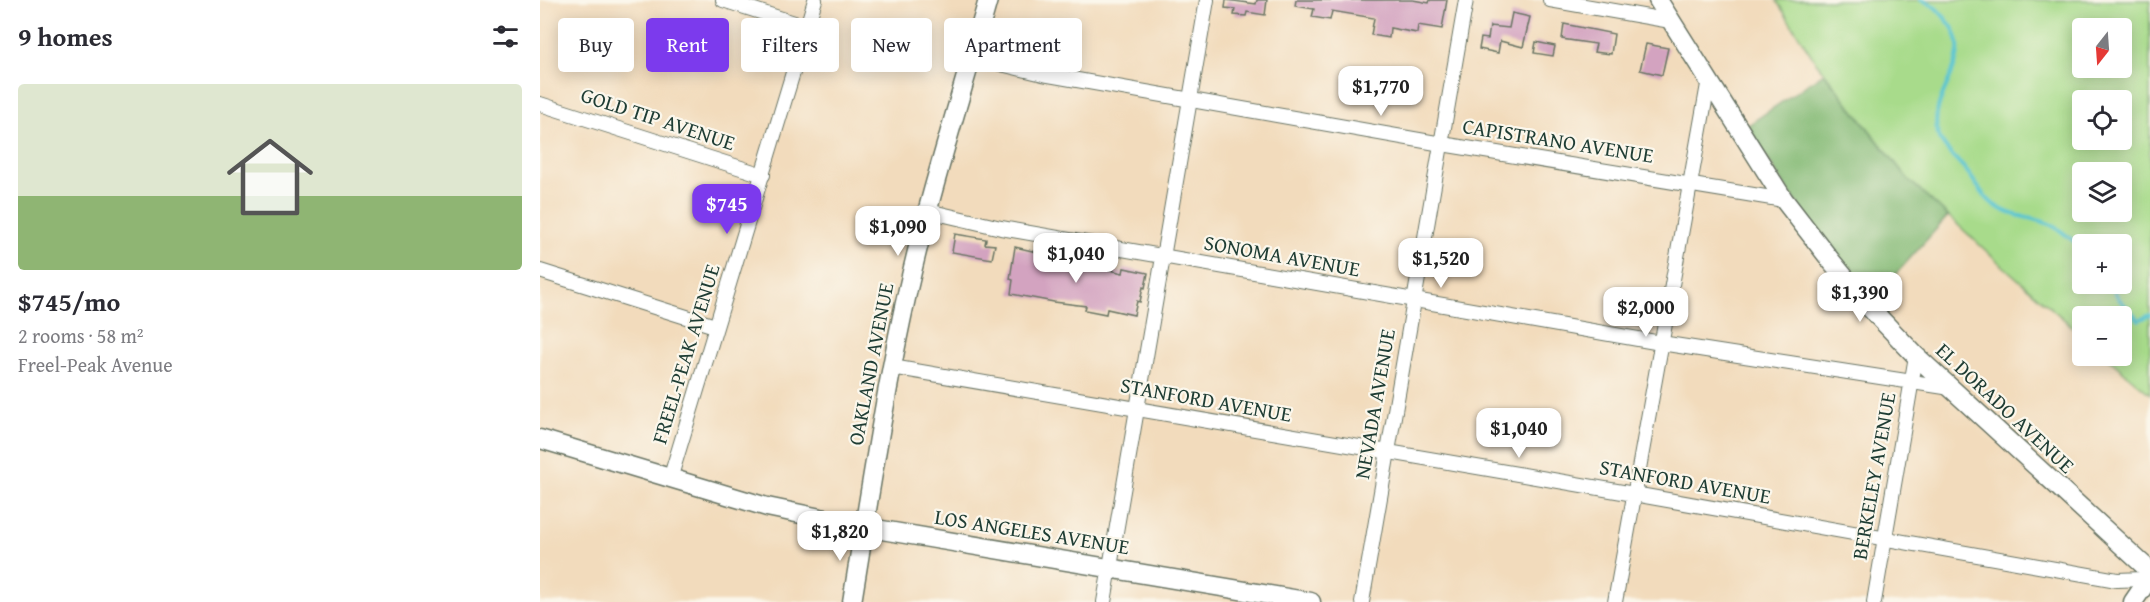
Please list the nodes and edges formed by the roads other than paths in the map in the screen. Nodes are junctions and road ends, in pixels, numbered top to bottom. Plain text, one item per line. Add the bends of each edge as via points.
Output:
1 (723, 0) edge
2 (815, 0) edge
3 (988, 0) edge
4 (1208, 0) edge
5 (1466, 0) edge
6 (1550, 0) edge
7 (1658, 0) edge
8 (779, 18) edge
9 (810, 18) edge
10 (983, 18) edge
11 (1671, 21) junction
12 (794, 72) edge
13 (968, 72) edge
14 (1035, 72) edge
15 (1708, 79) junction
16 (1189, 99) junction
17 (540, 104) edge
18 (1442, 144) junction
19 (763, 175) junction
20 (1690, 183) junction
21 (1784, 200) junction
22 (928, 211) junction
23 (1163, 256) junction
24 (540, 271) edge
25 (1414, 300) junction
26 (716, 326) junction
27 (1661, 343) junction
28 (1916, 356) junction
29 (892, 367) junction
30 (1912, 382) junction
31 (1951, 388) junction
32 (1136, 409) junction
33 (540, 439) edge
34 (1389, 453) junction
35 (670, 479) junction
36 (1634, 494) junction
37 (864, 527) junction
38 (1885, 540) junction
39 (1110, 567) junction
40 (2150, 575) edge
41 (852, 602) edge
42 (1104, 602) edge
43 (1311, 602) edge
44 (1362, 602) edge
45 (1614, 602) edge
46 (1874, 602) edge
47 (2133, 602) edge

1 - 8 street
2 - 9 street, FREEL-PEAK AVENUE
3 - 10 street, OAKLAND AVENUE
4 - 16 street
5 - 18 street, NEVADA AVENUE
6 - 11 street
7 - 11 street, EL DORADO AVENUE
11 - 15 street, EL DORADO AVENUE
12 - 19 street, FREEL-PEAK AVENUE
13 - 22 street, OAKLAND AVENUE
14 - 16 street, CAPISTRANO AVENUE
15 - 20 street
15 - 21 street, EL DORADO AVENUE
16 - 18 street, CAPISTRANO AVENUE
16 - 23 street
17 - 19 street, GOLD TIP AVENUE
18 - 20 street, CAPISTRANO AVENUE
18 - 25 street, NEVADA AVENUE
19 - 26 street, FREEL-PEAK AVENUE
20 - 21 street, CAPISTRANO AVENUE
20 - 27 street
21 - 28 street, EL DORADO AVENUE via 1870,308
22 - 23 street, SONOMA AVENUE
22 - 29 street, OAKLAND AVENUE
23 - 25 street, SONOMA AVENUE
23 - 32 street
24 - 26 street
25 - 27 street, SONOMA AVENUE
25 - 34 street, NEVADA AVENUE
26 - 35 street, FREEL-PEAK AVENUE
27 - 30 street, SONOMA AVENUE
27 - 36 street
28 - 30 street, BERKELEY AVENUE
28 - 31 street, EL DORADO AVENUE
29 - 32 street, STANFORD AVENUE
29 - 37 street, OAKLAND AVENUE
30 - 31 street, SONOMA AVENUE
30 - 38 street, BERKELEY AVENUE
31 - 40 street, EL DORADO AVENUE
32 - 34 street, STANFORD AVENUE
32 - 39 street
33 - 35 street, LOS ANGELES AVENUE
34 - 36 street, STANFORD AVENUE
34 - 44 street, NEVADA AVENUE
35 - 37 street, LOS ANGELES AVENUE via 767,507
36 - 38 street, STANFORD AVENUE
36 - 45 street
37 - 39 street, LOS ANGELES AVENUE
37 - 41 street, OAKLAND AVENUE
38 - 40 street, STANFORD AVENUE via 2117,580
38 - 46 street, BERKELEY AVENUE
39 - 42 street
39 - 43 street, LOS ANGELES AVENUE
40 - 47 street

